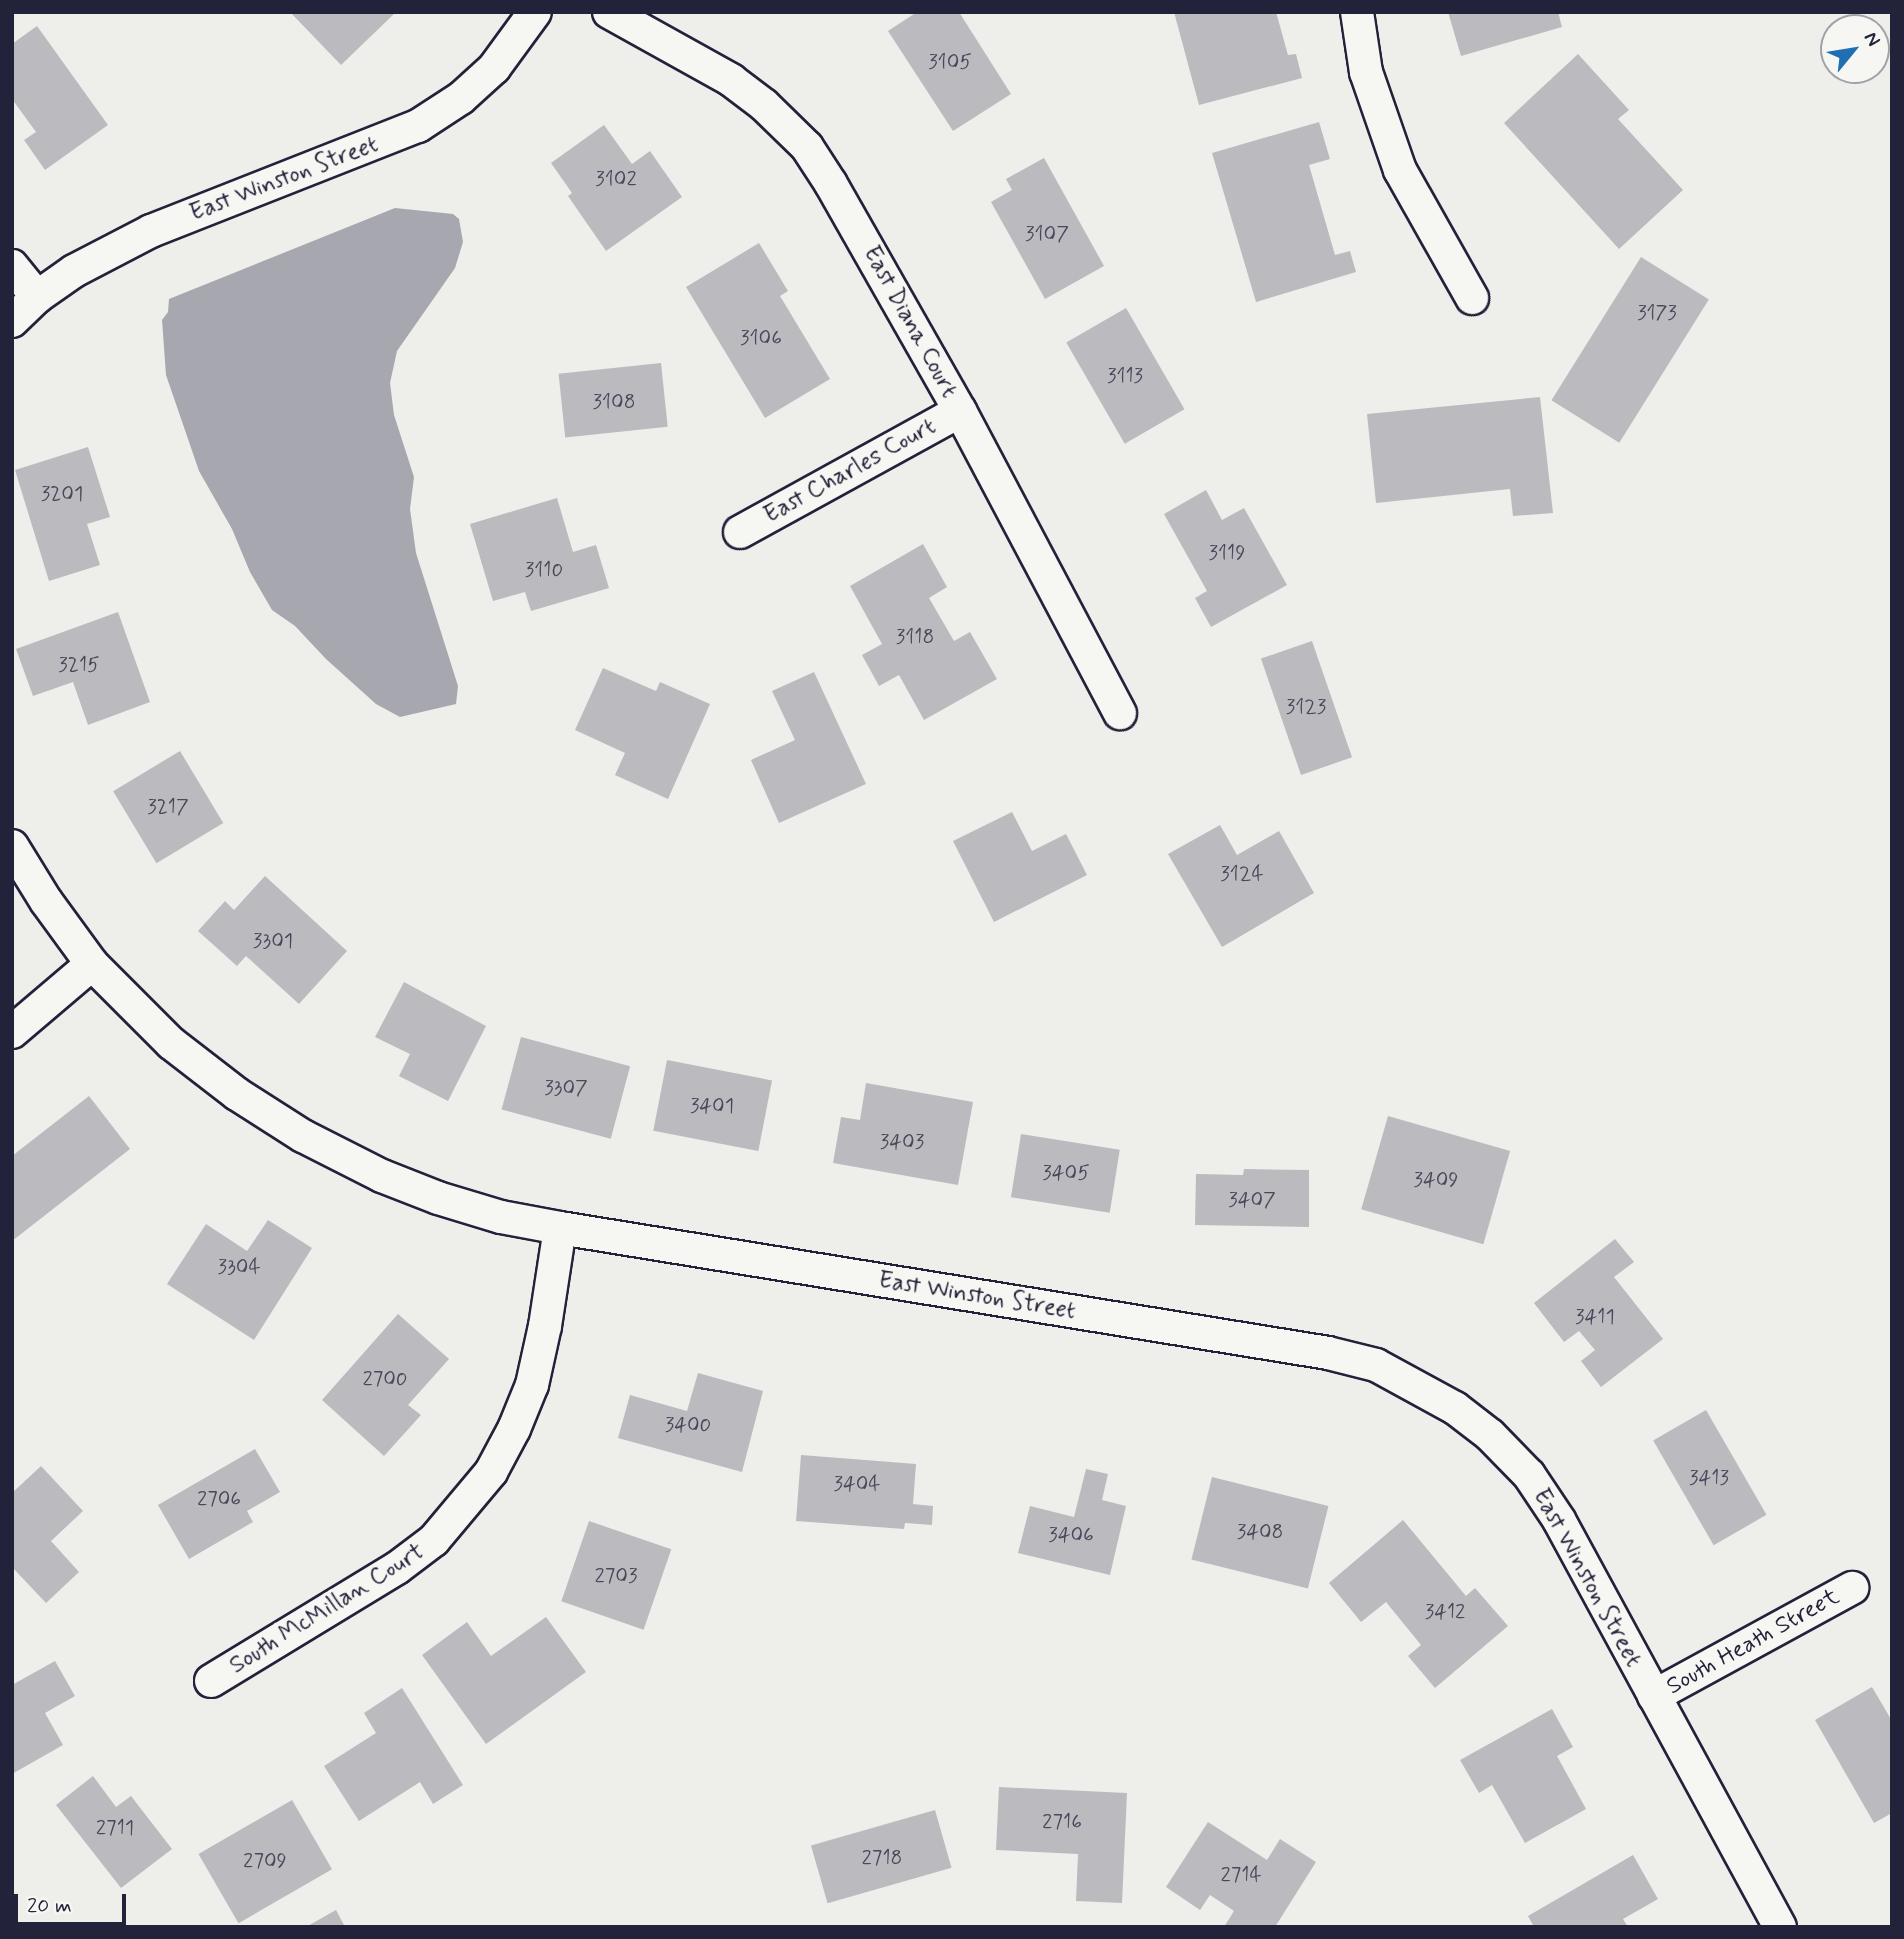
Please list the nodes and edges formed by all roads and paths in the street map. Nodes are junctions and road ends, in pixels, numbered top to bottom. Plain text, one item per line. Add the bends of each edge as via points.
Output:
1 (535, 12) edge
2 (609, 12) edge
3 (1357, 12) edge
4 (12, 266) edge
5 (37, 297) junction
6 (1472, 298) dead end
7 (12, 321) edge
8 (960, 411) junction
9 (740, 532) dead end
10 (1120, 713) dead end
11 (12, 846) edge
12 (92, 964) junction
13 (12, 1032) edge
14 (559, 1228) junction
15 (1852, 1588) dead end
16 (211, 1681) dead end
17 (1654, 1696) junction
18 (1780, 1927) edge

1 - 5 street, East Winston Street via 495,68 418,127 151,231 74,271
2 - 8 street, East Diana Court via 731,80 807,147
3 - 6 street via 1366,72 1400,170
4 - 5 street
5 - 7 street, East Winston Street
8 - 9 street, East Charles Court
8 - 10 street, East Diana Court
11 - 12 street, East Winston Street
12 - 13 street
12 - 14 street, East Winston Street via 170,1043 303,1136 438,1198
14 - 16 street, South McMillan Court via 532,1385 491,1472 434,1540 397,1568
14 - 17 street, East Winston Street via 1328,1353 1376,1365 1455,1408 1529,1475 1559,1520
15 - 17 street, South Heath Street
17 - 18 street, East Winston Street

